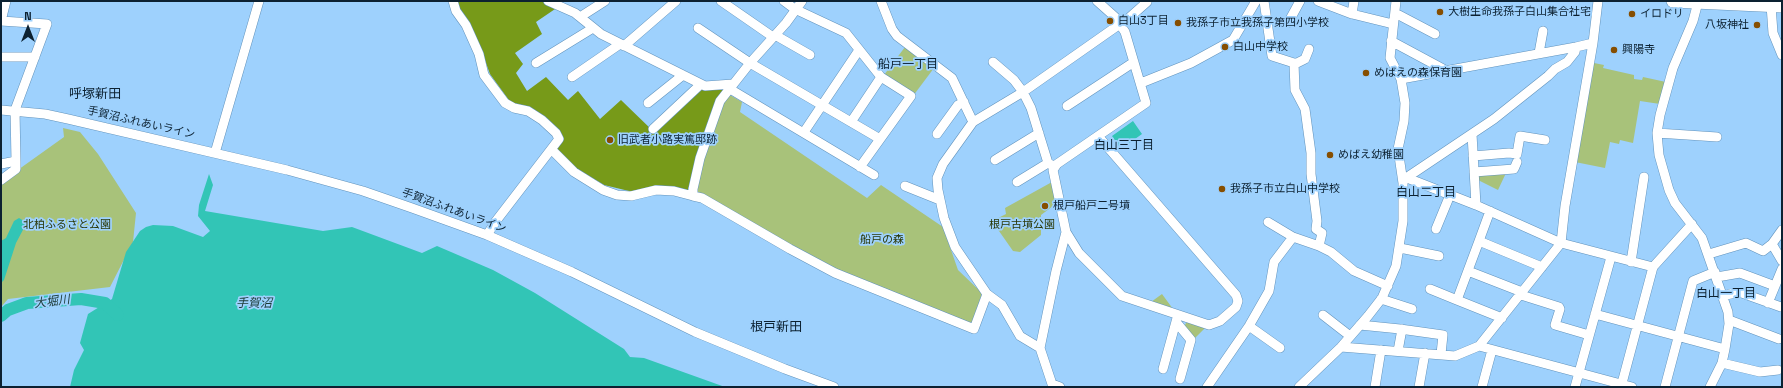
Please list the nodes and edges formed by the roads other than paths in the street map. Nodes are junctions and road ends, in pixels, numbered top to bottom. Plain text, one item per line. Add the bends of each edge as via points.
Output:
1 (6, 1) edge
2 (259, 1) edge
3 (453, 1) edge
4 (548, 1) edge
5 (606, 1) edge
6 (676, 1) edge
7 (721, 1) edge
8 (784, 1) edge
9 (802, 1) edge
10 (881, 1) edge
11 (1097, 1) edge
12 (1256, 1) edge
13 (1264, 1) edge
14 (1300, 1) edge
15 (1318, 1) edge
16 (1354, 1) edge
17 (1396, 1) edge
18 (1598, 1) edge
19 (1673, 1) edge
20 (1147, 2) dead end
21 (1698, 2) junction
22 (1776, 5) edge
23 (796, 10) junction
24 (1394, 13) junction
25 (1352, 14) junction
26 (580, 17) junction
27 (1, 21) edge
28 (1288, 23) dead end
29 (1120, 24) junction
30 (1393, 24) junction
31 (593, 28) junction
32 (698, 28) dead end
33 (1543, 31) dead end
34 (1435, 34) dead end
35 (774, 36) junction
36 (1391, 40) junction
37 (1593, 43) junction
38 (622, 45) junction
39 (1576, 46) junction
40 (1309, 49) dead end
41 (859, 50) junction
42 (1539, 53) junction
43 (810, 54) dead end
44 (1782, 55) edge
45 (1, 57) edge
46 (35, 57) junction
47 (993, 62) dead end
48 (1134, 62) junction
49 (536, 63) dead end
50 (750, 63) junction
51 (1294, 63) junction
52 (1445, 70) junction
53 (683, 75) junction
54 (572, 77) dead end
55 (881, 77) junction
56 (1401, 78) junction
57 (1141, 83) junction
58 (701, 84) junction
59 (732, 86) junction
60 (1022, 92) junction
61 (964, 102) junction
62 (648, 104) dead end
63 (822, 105) junction
64 (1067, 106) dead end
65 (1, 110) edge
66 (16, 110) junction
67 (851, 122) junction
68 (973, 122) junction
69 (653, 129) dead end
70 (804, 132) junction
71 (1039, 133) junction
72 (1657, 133) junction
73 (936, 134) dead end
74 (1472, 134) junction
75 (1098, 136) junction
76 (1717, 137) dead end
77 (880, 139) junction
78 (1545, 140) dead end
79 (552, 150) junction
80 (215, 153) junction
81 (1473, 156) junction
82 (995, 160) dead end
83 (16, 161) junction
84 (1517, 162) dead end
85 (1, 164) edge
86 (1051, 165) junction
87 (860, 167) junction
88 (1474, 172) junction
89 (874, 175) dead end
90 (1404, 177) junction
91 (1644, 177) dead end
92 (1, 180) edge
93 (1017, 182) dead end
94 (905, 186) dead end
95 (1450, 195) junction
96 (692, 196) junction
97 (940, 200) junction
98 (1476, 205) junction
99 (1490, 211) junction
100 (1268, 222) dead end
101 (1692, 224) junction
102 (1436, 229) dead end
103 (1782, 230) edge
104 (1066, 232) junction
105 (487, 235) junction
106 (1293, 237) junction
107 (1479, 241) junction
108 (1561, 243) junction
109 (1772, 244) junction
110 (1319, 246) junction
111 (1400, 248) junction
112 (1709, 254) junction
113 (1438, 256) dead end
114 (1611, 257) junction
115 (1782, 261) edge
116 (1631, 262) junction
117 (1542, 267) junction
118 (1653, 267) junction
119 (1782, 269) edge
120 (1468, 271) junction
121 (1716, 275) junction
122 (1388, 286) junction
123 (1775, 286) junction
124 (1430, 289) dead end
125 (1521, 293) junction
126 (987, 294) junction
127 (1722, 296) junction
128 (1381, 300) junction
129 (1457, 300) junction
130 (1768, 303) junction
131 (1782, 307) edge
132 (1412, 309) dead end
133 (1595, 314) junction
134 (1323, 315) dead end
135 (1177, 318) junction
136 (1502, 318) junction
137 (1729, 320) junction
138 (1360, 325) junction
139 (1637, 325) junction
140 (1249, 326) junction
141 (1402, 329) junction
142 (1589, 335) junction
143 (1350, 336) junction
144 (1678, 336) junction
145 (1779, 339) dead end
146 (1479, 346) junction
147 (1341, 347) junction
148 (1040, 348) junction
149 (1280, 348) dead end
150 (1725, 349) junction
151 (1381, 350) junction
152 (1492, 350) junction
153 (1398, 351) junction
154 (1425, 353) junction
155 (1441, 354) junction
156 (1722, 363) junction
157 (1163, 369) dead end
158 (1778, 370) dead end
159 (1579, 373) junction
160 (1180, 379) dead end
161 (1621, 386) edge
162 (834, 387) edge
163 (1060, 387) edge
164 (1207, 387) edge
165 (1299, 387) edge
166 (1375, 387) edge
167 (1419, 387) edge
168 (1482, 387) edge
169 (1575, 387) edge
170 (1632, 387) edge
171 (1665, 387) edge
172 (1710, 387) edge

1 - 27 street
2 - 80 street
3 - 79 street via 456,11 466,25 484,75 508,106 528,111 556,133 559,139
4 - 26 street via 563,6
5 - 26 street
6 - 38 street
7 - 35 street
8 - 23 street
9 - 23 street
10 - 61 street via 897,36 952,78
11 - 29 street
12 - 57 street via 1233,40 1191,62
13 - 51 street via 1272,56
14 - 28 street
15 - 25 street
16 - 25 street
17 - 24 street
18 - 37 street
19 - 21 highway
20 - 29 street
21 - 22 highway
21 - 72 street via 1693,21 1673,68
22 - 44 street via 1773,33
23 - 35 street
23 - 41 street via 846,33
24 - 30 street
24 - 34 street
25 - 30 street
26 - 31 street
27 - 46 street via 47,24
29 - 48 street via 1129,42
29 - 60 street
30 - 36 street
31 - 38 street
31 - 49 street
32 - 50 street
33 - 42 street
35 - 43 street
35 - 50 street
36 - 52 street
36 - 56 street via 1390,58
37 - 39 street
37 - 108 street
38 - 53 street
38 - 54 street
39 - 42 street
39 - 74 street via 1575,52 1567,62
40 - 51 street via 1305,59
41 - 55 street
41 - 63 street
42 - 52 street
45 - 46 street
46 - 66 street
47 - 60 street via 1014,80
48 - 57 street
48 - 64 street
50 - 59 street
50 - 63 street
51 - 110 street via 1295,90 1307,123 1316,229 1322,233
52 - 56 street
53 - 58 street
53 - 62 street
55 - 67 street
55 - 77 street via 911,96
56 - 90 street via 1405,103 1398,149
57 - 75 street via 1146,103
58 - 59 street
58 - 69 street
59 - 70 street
59 - 96 street via 720,101 709,130
60 - 68 street
60 - 71 street via 1031,108
61 - 68 street
61 - 73 street via 958,105
63 - 67 street
63 - 70 street
65 - 66 street, 手賀沼ふれあいライン
66 - 80 street, 手賀沼ふれあいライン via 45,114
66 - 83 street
67 - 77 street
68 - 97 street via 939,172 937,185
70 - 87 street
71 - 82 street
71 - 86 street
72 - 76 street
72 - 101 street via 1659,155 1669,190 1675,203
74 - 81 street
74 - 90 street
75 - 86 street
75 - 135 street via 1238,298 1236,307 1213,325
77 - 87 street
78 - 81 street via 1520,136 1517,154
79 - 96 street via 574,172 602,190 616,195 631,196 656,190
79 - 105 street
80 - 105 street, 手賀沼ふれあいライン via 363,191
81 - 88 street
83 - 85 street
83 - 92 street via 16,169
84 - 88 street via 1514,169
86 - 93 street
86 - 104 street
87 - 89 street
88 - 98 street
90 - 95 street
90 - 111 street via 1404,221
91 - 116 street
94 - 97 street
95 - 98 street
95 - 102 street
96 - 126 street via 702,198 835,273 974,329
97 - 126 street via 955,248
98 - 99 street
99 - 107 street
99 - 108 street
100 - 106 street
101 - 112 street
101 - 118 street
103 - 109 street
104 - 135 street via 1079,253 1122,296
104 - 148 street
105 - 162 street, 手賀沼ふれあいライン via 572,272 695,332
106 - 110 street
106 - 140 street via 1274,262 1269,291
107 - 117 street
107 - 120 street
108 - 114 street
108 - 117 street
109 - 112 street via 1763,251 1746,243
109 - 115 street
110 - 122 street via 1331,252 1354,272
111 - 113 street
111 - 122 street
112 - 121 street
114 - 116 street
114 - 133 street
116 - 118 street
117 - 125 street
118 - 139 street
119 - 123 street
120 - 125 street
120 - 129 street
121 - 123 street via 1740,273
121 - 127 street
121 - 144 street via 1693,281
122 - 128 street
123 - 130 street
124 - 129 street
125 - 136 street
125 - 142 street via 1559,307 1555,325
126 - 148 street via 1002,305 1020,336
127 - 130 street via 1739,292
127 - 137 street
128 - 132 street
128 - 138 street
129 - 136 street
130 - 131 street
133 - 139 street
133 - 142 street
134 - 143 street
135 - 157 street
135 - 160 street via 1191,340
136 - 146 street
137 - 145 street
137 - 150 street
138 - 141 street
138 - 143 street
139 - 144 street
139 - 161 street
140 - 149 street
140 - 164 street
141 - 153 street
141 - 155 street via 1444,335
142 - 159 street
143 - 147 street
144 - 150 street
144 - 171 street
146 - 152 street
146 - 155 street via 1455,356
147 - 151 street
147 - 165 street
148 - 163 street via 1052,384
150 - 156 street
151 - 153 street
151 - 166 street
152 - 159 street
152 - 168 street
153 - 154 street
154 - 155 street
154 - 167 street
156 - 158 street via 1760,372
156 - 172 street
159 - 161 street
159 - 169 street
161 - 170 street

